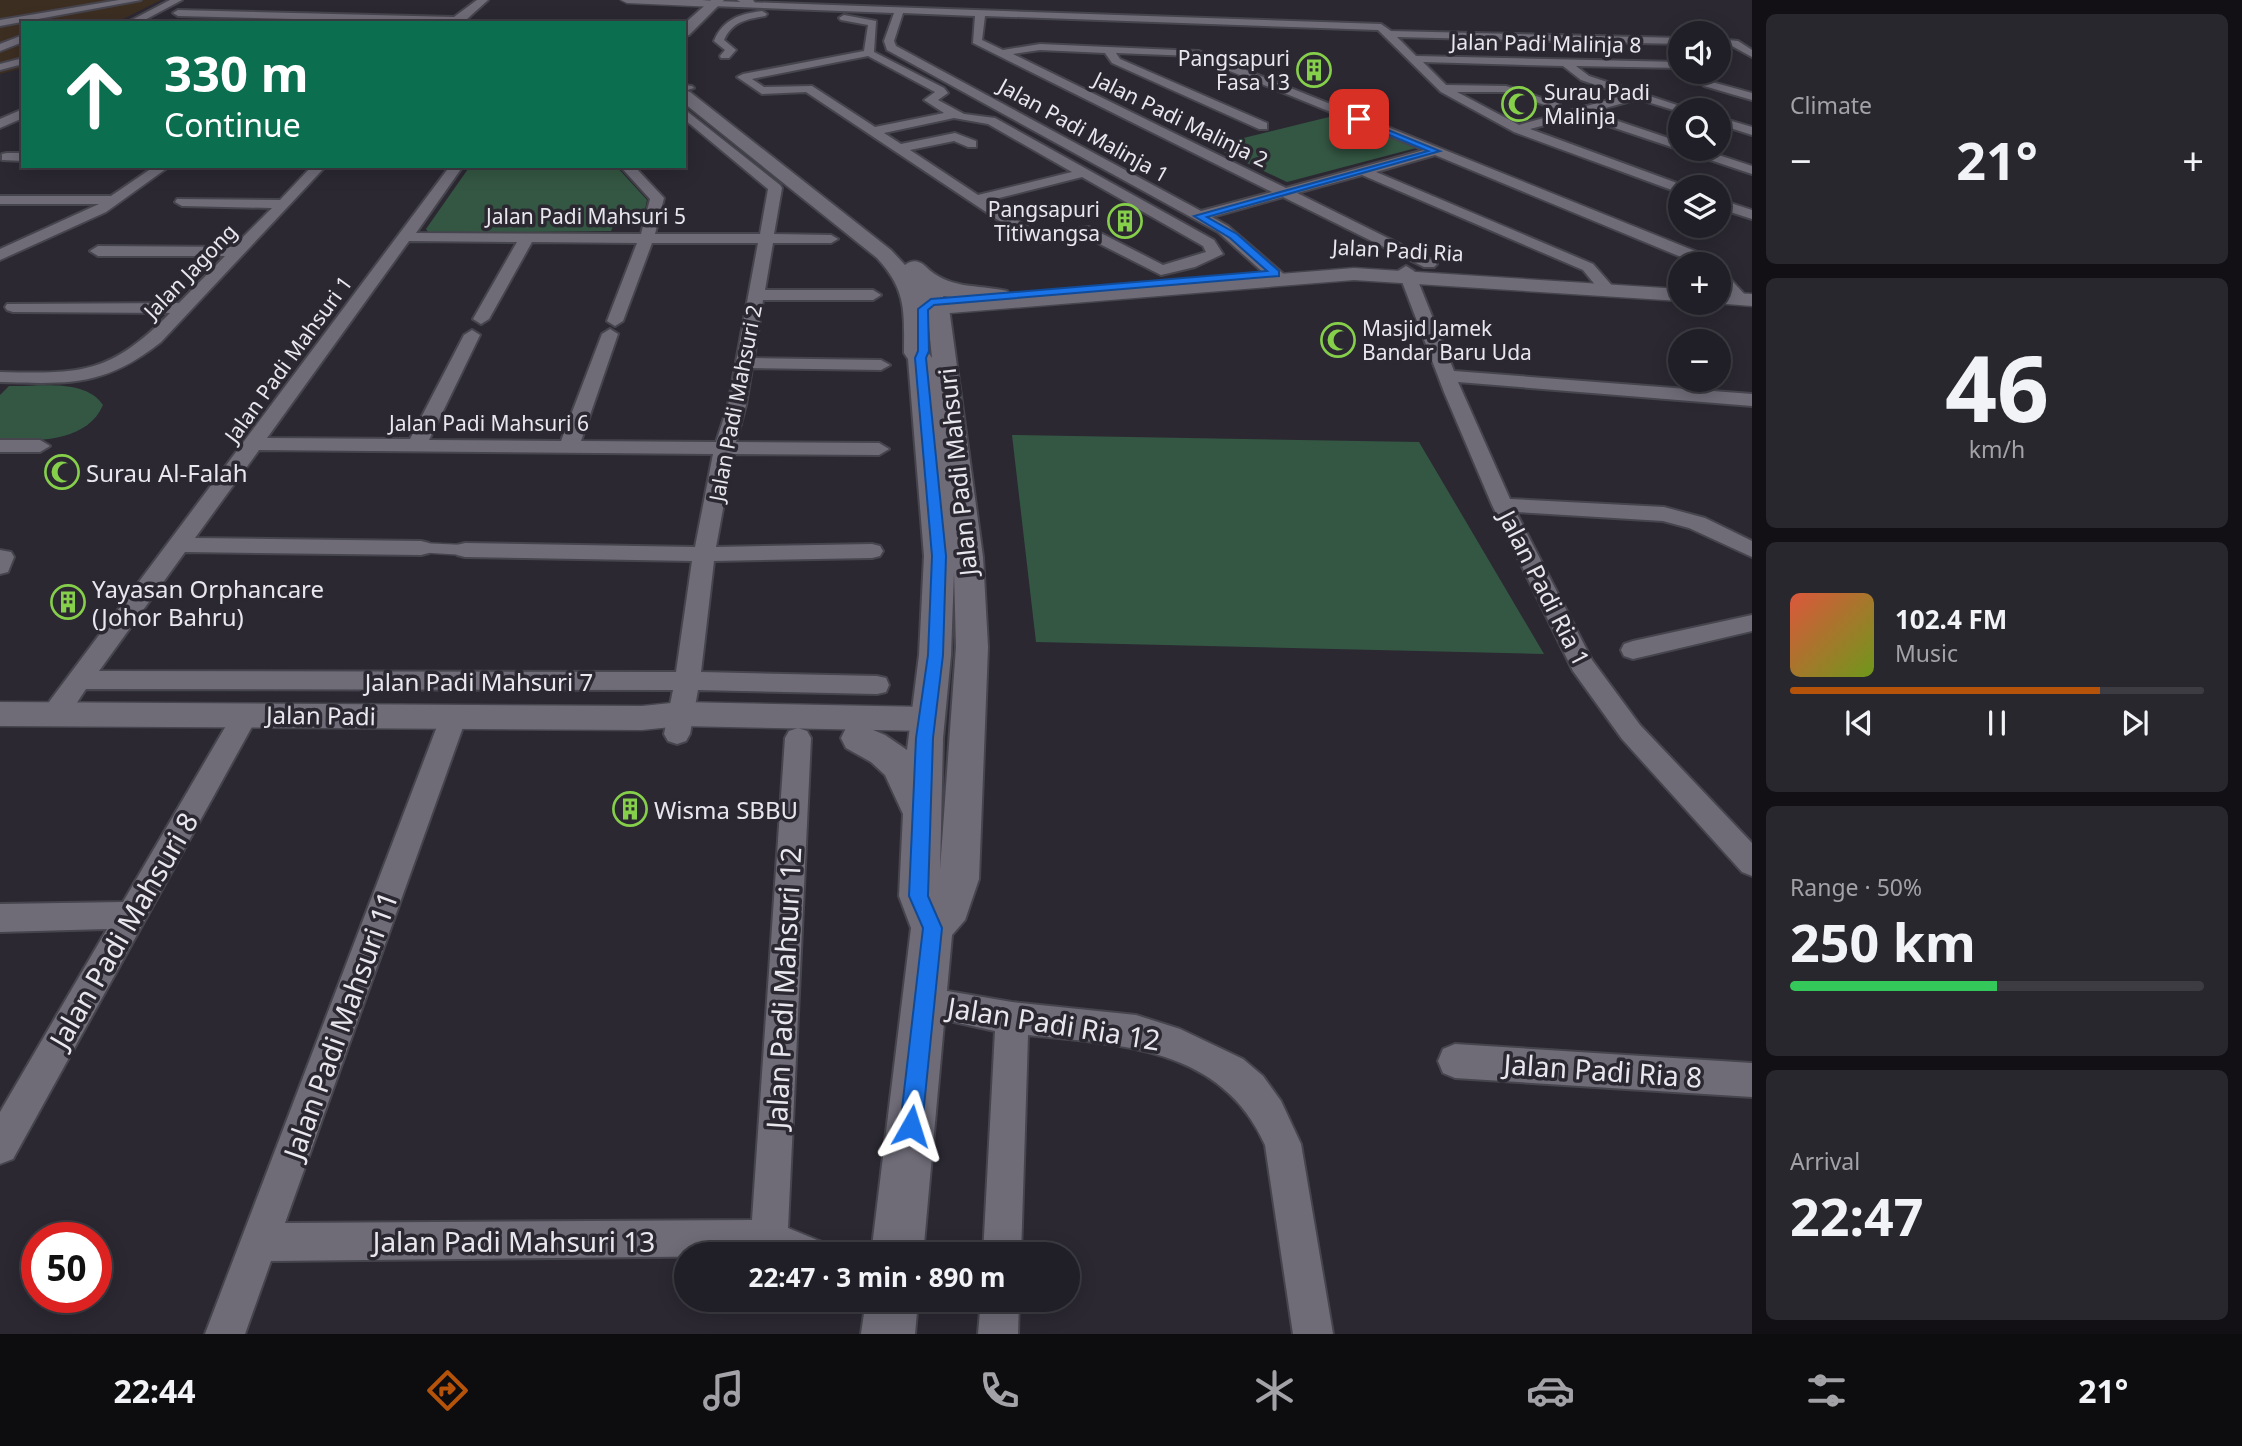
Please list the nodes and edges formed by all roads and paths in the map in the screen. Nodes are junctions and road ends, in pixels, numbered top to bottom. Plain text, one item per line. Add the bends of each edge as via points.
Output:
1 (136, 0) edge
2 (177, 0) edge
3 (627, 0) edge
4 (746, 1) edge
5 (480, 2) edge
6 (678, 2) joint
7 (709, 3) edge
8 (201, 4) dead end
9 (160, 6) edge
10 (461, 7) dead end
11 (831, 8) junction
12 (899, 12) junction
13 (0, 14) edge
14 (47, 16) junction
15 (980, 18) junction
16 (127, 21) edge
17 (686, 21) edge
18 (0, 23) edge
19 (686, 30) edge
20 (1391, 34) junction
21 (21, 39) edge
22 (1646, 40) junction
23 (1668, 41) edge
24 (1731, 43) edge
25 (0, 48) edge
26 (1109, 50) junction
27 (869, 53) junction
28 (1002, 53) junction
29 (1752, 54) edge
30 (725, 56) dead end
31 (1668, 56) edge
32 (844, 58) junction
33 (1411, 59) junction
34 (21, 62) edge
35 (1566, 62) junction
36 (1668, 65) edge
37 (0, 67) edge
38 (764, 72) junction
39 (21, 73) edge
40 (0, 78) edge
41 (1707, 84) edge
42 (1441, 88) junction
43 (686, 90) edge
44 (1638, 95) junction
45 (1752, 97) edge
46 (1554, 104) dead end
47 (1668, 104) edge
48 (948, 108) junction
49 (1002, 109) junction
50 (1580, 112) junction
51 (21, 114) edge
52 (689, 121) edge
53 (5, 122) edge
54 (1731, 124) edge
55 (1264, 126) dead end
56 (870, 128) junction
57 (1518, 129) junction
58 (1752, 131) edge
59 (1668, 142) edge
60 (972, 144) dead end
61 (901, 148) junction
62 (1436, 151) junction
63 (7, 157) dead end
64 (21, 157) edge
65 (1725, 161) edge
66 (161, 168) edge
67 (318, 168) edge
68 (456, 168) edge
69 (628, 168) edge
70 (1752, 170) edge
71 (1363, 171) junction
72 (1083, 173) junction
73 (1668, 185) edge
74 (1031, 186) junction
75 (1287, 192) junction
76 (977, 199) junction
77 (0, 200) edge
78 (1752, 200) edge
79 (115, 201) junction
80 (182, 202) dead end
81 (283, 204) junction
82 (1731, 204) edge
83 (1731, 208) edge
84 (994, 210) junction
85 (1752, 215) edge
86 (1199, 216) junction
87 (405, 237) junction
88 (527, 237) junction
89 (647, 237) junction
90 (766, 239) junction
91 (831, 239) dead end
92 (98, 251) dead end
93 (236, 252) junction
94 (1685, 252) edge
95 (0, 255) edge
96 (1429, 264) dead end
97 (1407, 274) junction
98 (1278, 276) junction
99 (1731, 286) edge
100 (1606, 289) junction
101 (1668, 294) edge
102 (756, 295) junction
103 (873, 295) dead end
104 (927, 296) junction
105 (1001, 300) junction
106 (1746, 300) edge
107 (13, 307) dead end
108 (183, 308) junction
109 (942, 335) junction
110 (744, 363) junction
111 (881, 365) dead end
112 (0, 377) edge
113 (1450, 384) junction
114 (1490, 386) junction
115 (1752, 400) edge
116 (1752, 416) edge
117 (253, 444) junction
118 (0, 446) edge
119 (40, 446) dead end
120 (416, 446) junction
121 (569, 446) junction
122 (724, 448) junction
123 (879, 449) dead end
124 (1502, 505) junction
125 (177, 545) junction
126 (421, 548) joint
127 (465, 550) joint
128 (1752, 550) edge
129 (872, 551) dead end
130 (704, 554) junction
131 (0, 557) edge
132 (0, 567) edge
133 (971, 614) junction
134 (1752, 623) edge
135 (1633, 650) dead end
136 (80, 680) junction
137 (687, 681) junction
138 (877, 685) dead end
139 (0, 713) edge
140 (55, 713) junction
141 (246, 714) junction
142 (454, 716) junction
143 (679, 724) junction
144 (933, 728) junction
145 (859, 738) junction
146 (797, 751) junction
147 (922, 813) junction
148 (1752, 863) edge
149 (943, 913) junction
150 (133, 915) junction
151 (0, 918) edge
152 (924, 1002) junction
153 (1013, 1018) junction
154 (1455, 1061) dead end
155 (1752, 1080) edge
156 (0, 1146) edge
157 (769, 1239) junction
158 (258, 1242) junction
159 (776, 1242) edge
160 (898, 1242) edge
161 (1003, 1242) edge
162 (891, 1312) edge
163 (999, 1312) edge
164 (225, 1334) edge
165 (888, 1334) edge
166 (998, 1334) edge
167 (1313, 1334) edge

1 - 14 street
2 - 9 street
3 - 6 street
4 - 7 street
4 - 11 street
5 - 8 street via 464,18 454,20 178,13
5 - 10 street
6 - 7 main road via 692,8
7 - 11 street
7 - 17 main road
7 - 19 main road
9 - 16 street
11 - 12 street
12 - 15 street
12 - 49 street, Jalan Padi Malinja 1 via 891,48 968,96
13 - 14 street
14 - 18 street
15 - 20 street via 1378,27
15 - 28 street, Jalan Padi Malinja 2 via 977,41
20 - 22 street
20 - 33 street
21 - 25 street
22 - 23 street
22 - 31 street
24 - 29 street
26 - 28 street via 1040,47
26 - 55 street via 1116,61
26 - 62 street via 1209,57
27 - 30 street via 870,21 768,14 730,22 719,37 731,50
27 - 32 street
27 - 48 street via 940,90 942,93 930,100
28 - 75 street, Jalan Padi Malinja 2
32 - 38 street
32 - 38 street via 778,58
33 - 35 street, Jalan Padi Malinja 8
33 - 42 street
34 - 37 street
35 - 36 street, Jalan Padi Malinja 8
35 - 44 street via 1585,78
38 - 56 street via 743,77 762,91 808,88
39 - 40 street
41 - 45 street
42 - 46 street via 1506,89
42 - 57 street
43 - 104 main road via 884,254
44 - 47 street
44 - 50 street
48 - 49 street
48 - 56 street
48 - 72 street via 991,121
49 - 86 street, Jalan Padi Malinja 1
50 - 57 street
50 - 59 street
51 - 53 street
52 - 90 street, Jalan Padi Mahsuri 2 via 774,185
54 - 58 street
56 - 61 street
57 - 73 street
60 - 61 street via 955,137
61 - 76 street
62 - 71 street
62 - 94 street
63 - 64 street
65 - 70 street
66 - 79 street
67 - 81 street, Jalan Jagong
68 - 87 street, Jalan Padi Mahsuri 1
69 - 89 street via 657,198
71 - 75 street
71 - 100 street via 1588,267
72 - 74 street
72 - 84 street via 1209,243 1216,254 1161,270 1080,229 1033,237
74 - 76 street
74 - 84 street via 1045,196
75 - 86 street
75 - 96 street, Jalan Padi Malinja 2
76 - 84 street
77 - 79 street
78 - 82 street
79 - 95 street
80 - 81 street
81 - 93 street, Jalan Jagong
83 - 85 street
86 - 98 street, Jalan Padi Malinja 1 via 1233,236
87 - 88 street, Jalan Padi Mahsuri 5
87 - 117 street, Jalan Padi Mahsuri 1
88 - 89 street, Jalan Padi Mahsuri 5
88 - 120 street
89 - 90 street, Jalan Padi Mahsuri 5
89 - 121 street
90 - 91 street, Jalan Padi Mahsuri 5
90 - 102 street, Jalan Padi Mahsuri 2
92 - 93 street
93 - 108 street, Jalan Jagong
97 - 98 street, Jalan Padi Ria
97 - 100 street, Jalan Padi Ria
97 - 113 street, Jalan Padi Ria 1
98 - 105 street, Jalan Padi Ria
99 - 106 street
100 - 101 street, Jalan Padi Ria
102 - 103 street
102 - 110 street, Jalan Padi Mahsuri 2
104 - 105 street, Jalan Padi Ria
104 - 105 main road via 949,290
104 - 109 main road, Jalan Padi Mahsuri
104 - 144 main road, Jalan Padi Mahsuri via 920,358 939,556
105 - 109 main road via 959,316
107 - 108 street
108 - 112 street, Jalan Jagong via 132,358 106,372 73,378
109 - 133 main road, Jalan Padi Mahsuri
110 - 111 street
110 - 122 street, Jalan Padi Mahsuri 2
113 - 114 street
113 - 124 street, Jalan Padi Ria 1
114 - 115 street
114 - 116 street
117 - 120 street, Jalan Padi Mahsuri 6
117 - 125 street, Jalan Padi Mahsuri 1
118 - 119 street
120 - 121 street, Jalan Padi Mahsuri 6
121 - 122 street, Jalan Padi Mahsuri 6
122 - 123 street, Jalan Padi Mahsuri 6
122 - 130 street, Jalan Padi Mahsuri 2
124 - 128 street via 1664,514 1696,523
124 - 148 street, Jalan Padi Ria 1 via 1582,665 1637,739
125 - 126 street
125 - 136 street, Jalan Padi Mahsuri 1
126 - 127 street
127 - 130 street
129 - 130 street
130 - 137 street, Jalan Padi Mahsuri 2
131 - 132 street
133 - 144 main road via 961,623 955,712
133 - 149 main road, Jalan Padi Mahsuri via 959,879
134 - 135 street
136 - 137 street, Jalan Padi Mahsuri 7
136 - 140 street, Jalan Padi Mahsuri 1
137 - 138 street, Jalan Padi Mahsuri 7
137 - 143 street, Jalan Padi Mahsuri 2
139 - 140 street, Jalan Padi
140 - 141 street, Jalan Padi
141 - 142 street, Jalan Padi
141 - 150 street, Jalan Padi Mahsuri 8
142 - 143 street, Jalan Padi via 642,718
142 - 158 street, Jalan Padi Mahsuri 11
143 - 144 street, Jalan Padi
143 - 146 street, Jalan Padi
144 - 145 street, Jalan Padi
144 - 147 main road, Jalan Padi Mahsuri
144 - 149 main road via 954,734 957,745
145 - 146 street, Jalan Padi
145 - 147 main road via 895,760
146 - 157 street, Jalan Padi Mahsuri 12
147 - 149 main road, Jalan Padi Mahsuri via 919,896
149 - 152 main road, Jalan Padi Mahsuri
150 - 151 street
150 - 156 street, Jalan Padi Mahsuri 8
152 - 153 street, Jalan Padi Ria 12
152 - 160 main road, Jalan Padi Mahsuri
153 - 161 street
153 - 167 street, Jalan Padi Ria 12 via 1168,1040 1231,1071 1251,1088 1283,1144
154 - 155 street, Jalan Padi Ria 8
157 - 158 street, Jalan Padi Mahsuri 13
157 - 159 street, Jalan Padi Mahsuri 13
158 - 164 street, Jalan Padi Mahsuri 11
162 - 165 main road
163 - 166 street

